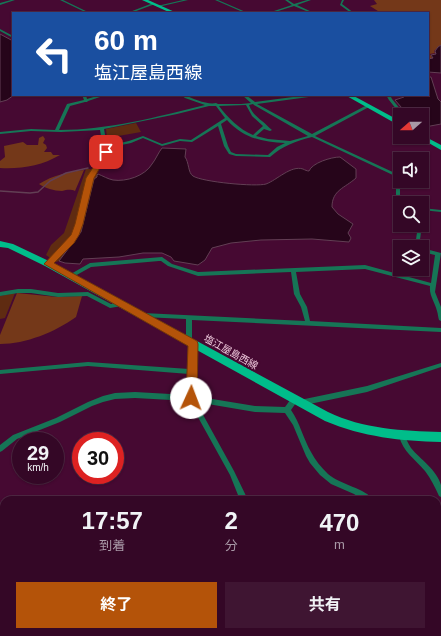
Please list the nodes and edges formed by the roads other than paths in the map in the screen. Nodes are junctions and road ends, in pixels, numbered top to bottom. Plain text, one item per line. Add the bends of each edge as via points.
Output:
1 (14, 0) edge
2 (61, 0) edge
3 (144, 0) edge
4 (187, 0) edge
5 (216, 0) edge
6 (286, 0) edge
7 (310, 0) edge
8 (343, 0) edge
9 (0, 4) edge
10 (156, 5) junction
11 (294, 5) junction
12 (87, 12) edge
13 (132, 12) edge
14 (173, 12) edge
15 (245, 12) edge
16 (272, 12) edge
17 (311, 12) edge
18 (352, 12) edge
19 (0, 30) edge
20 (12, 36) edge
21 (84, 96) edge
22 (101, 96) edge
23 (184, 96) edge
24 (245, 96) edge
25 (309, 96) edge
26 (350, 96) edge
27 (388, 96) edge
28 (86, 101) junction
29 (216, 104) junction
30 (247, 104) junction
31 (255, 104) junction
32 (209, 105) junction
33 (368, 106) junction
34 (397, 108) edge
35 (226, 119) junction
36 (393, 120) edge
37 (219, 123) junction
38 (266, 127) junction
39 (102, 128) junction
40 (57, 130) junction
41 (270, 130) dead end
42 (0, 133) edge
43 (254, 136) junction
44 (312, 136) junction
45 (429, 141) edge
46 (289, 142) junction
47 (106, 147) junction
48 (441, 148) edge
49 (398, 196) edge
50 (429, 210) edge
51 (441, 211) edge
52 (0, 244) edge
53 (429, 252) edge
54 (439, 254) edge
55 (48, 264) junction
56 (293, 270) junction
57 (71, 276) junction
58 (433, 285) junction
59 (0, 294) edge
60 (122, 304) junction
61 (142, 315) junction
62 (189, 317) junction
63 (441, 319) edge
64 (308, 323) junction
65 (441, 330) edge
66 (191, 343) junction
67 (441, 365) edge
68 (0, 372) edge
69 (192, 372) junction
70 (191, 398) junction
71 (298, 401) junction
72 (287, 410) junction
73 (402, 436) junction
74 (441, 437) edge
75 (0, 449) edge
76 (441, 494) edge
77 (242, 496) edge
78 (363, 496) edge

1 - 9 street
2 - 12 street
3 - 10 main road
4 - 10 street
5 - 15 street
6 - 11 street
7 - 11 street
8 - 18 street via 342,4
10 - 13 street
10 - 14 main road
11 - 16 street
11 - 17 street
19 - 20 street
21 - 28 street
22 - 28 street
23 - 32 street
24 - 31 street
25 - 31 street
26 - 33 main road
27 - 34 street
28 - 40 street via 68,105
29 - 30 street
29 - 32 street
29 - 35 street
30 - 31 street
30 - 38 street via 254,118
31 - 44 street
32 - 39 street
33 - 36 main road
33 - 44 street
35 - 37 street
35 - 43 street
37 - 46 street via 225,137 225,146 232,154 269,156
37 - 47 street via 192,141 180,140 162,145 143,137
38 - 41 street
38 - 43 street
39 - 40 street
39 - 47 street
40 - 42 street
43 - 46 street via 265,140
44 - 46 street
44 - 49 street via 396,175
45 - 48 main road
47 - 55 street via 103,159 90,178 75,235
50 - 51 street
52 - 55 main road, 塩江屋島西線
53 - 54 street
54 - 58 street
55 - 57 main road, 塩江屋島西線
56 - 57 street via 198,274 170,266 162,259 145,259 90,265
56 - 58 street via 365,268
56 - 64 street via 297,294
57 - 60 main road, 塩江屋島西線
58 - 63 street via 432,292
59 - 60 street via 18,291 58,295 88,294 110,306
60 - 61 main road, 塩江屋島西線
61 - 62 street
61 - 66 main road, 塩江屋島西線
62 - 64 street
62 - 66 street
64 - 65 street
66 - 69 street
66 - 71 main road, 塩江屋島西線
67 - 71 street via 367,388
68 - 69 street via 88,364
69 - 70 street
70 - 72 street via 255,409
70 - 75 street via 135,395 103,399 15,437
70 - 77 street
71 - 72 street
71 - 73 main road, 塩江屋島西線 via 340,422 366,430
72 - 78 street via 307,453 317,467 332,481
73 - 74 main road, 塩江屋島西線
73 - 76 street via 406,447 428,471

